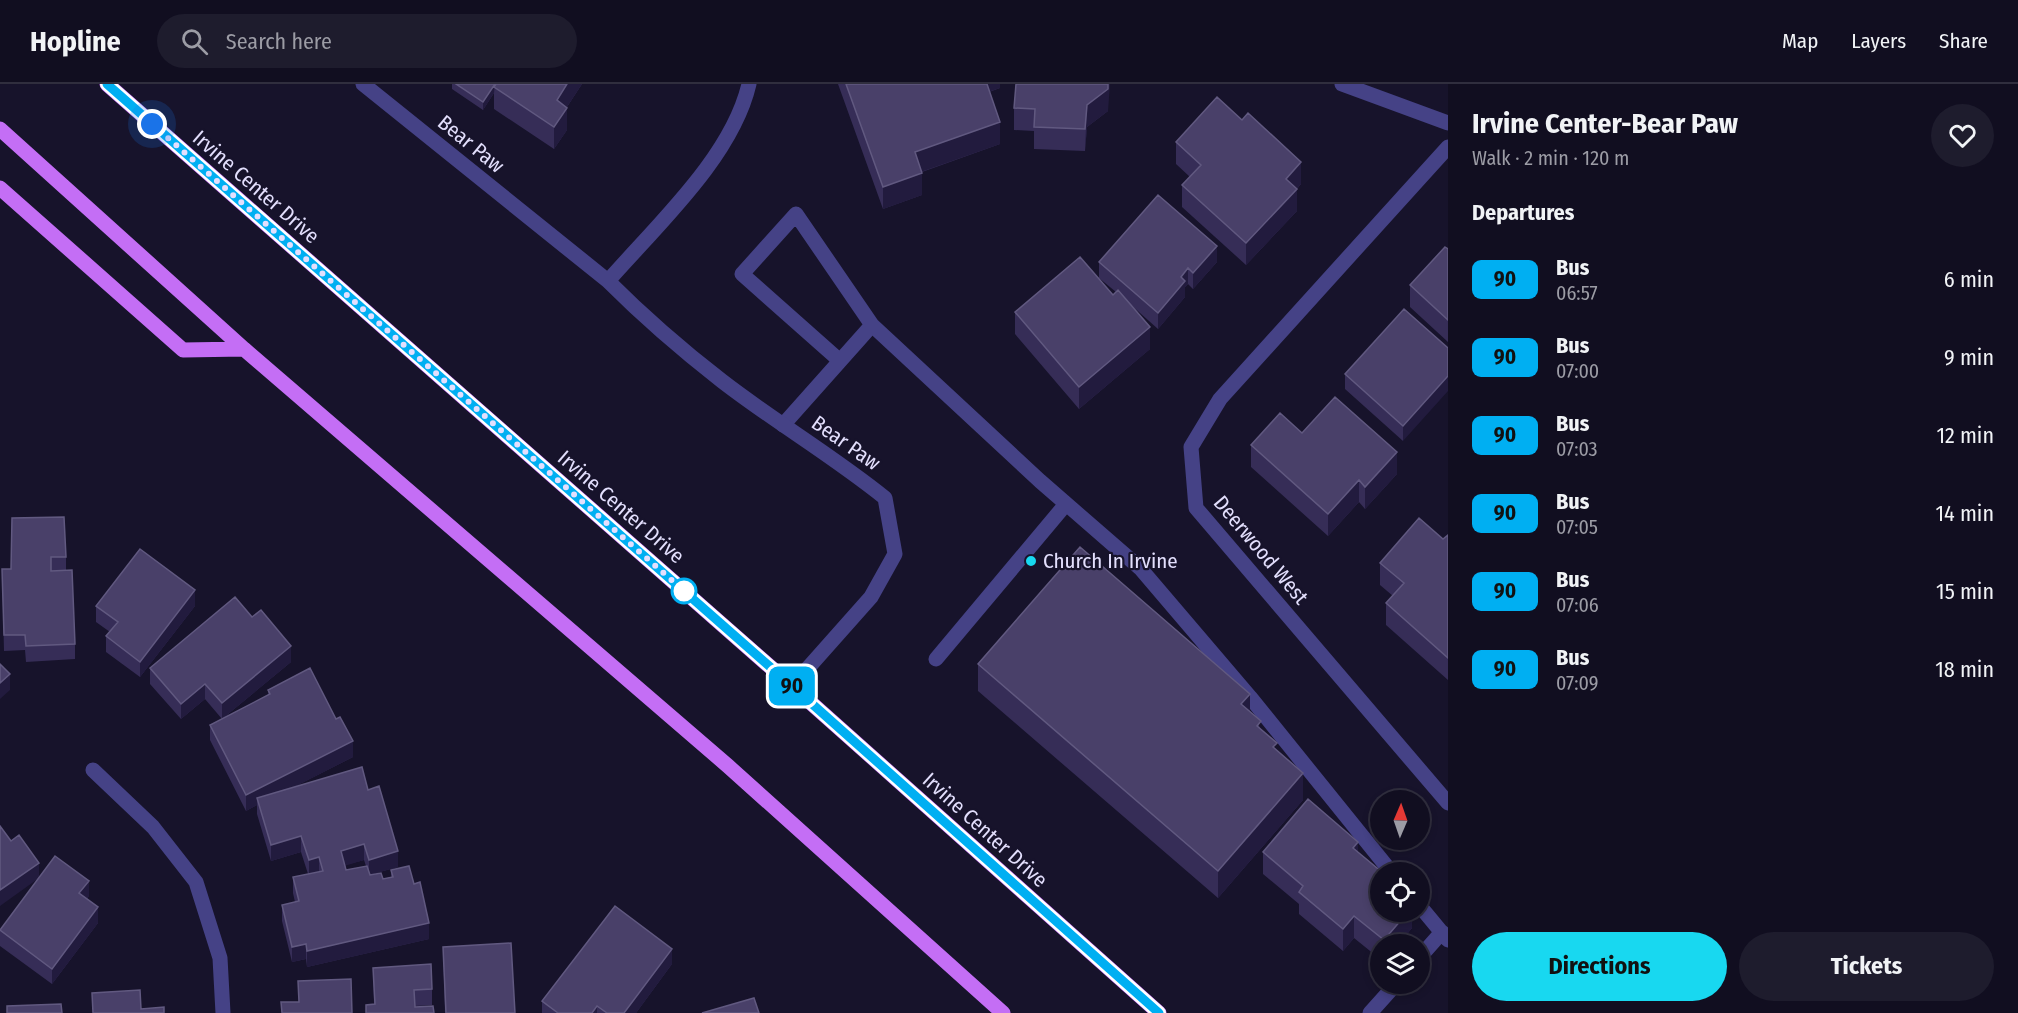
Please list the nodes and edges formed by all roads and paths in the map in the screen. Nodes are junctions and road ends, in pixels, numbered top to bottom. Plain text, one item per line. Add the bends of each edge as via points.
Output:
1 (107, 84) edge
2 (363, 84) edge
3 (749, 84) edge
4 (1342, 84) edge
5 (1448, 123) edge
6 (0, 129) edge
7 (1448, 147) edge
8 (0, 188) edge
9 (608, 281) junction
10 (872, 325) junction
11 (244, 349) junction
12 (839, 360) junction
13 (783, 425) junction
14 (1066, 504) junction
15 (936, 659) dead end
16 (792, 686) junction
17 (93, 770) dead end
18 (1446, 797) edge
19 (1383, 862) edge
20 (1430, 918) edge
21 (1445, 936) edge
22 (1430, 949) edge
23 (1387, 994) edge
24 (223, 1013) edge
25 (1003, 1013) edge
26 (1159, 1013) edge
27 (1370, 1013) edge

1 - 16 main road, Irvine Center Drive
2 - 9 street, Bear Paw
3 - 9 street via 743,110 711,164
4 - 5 street
6 - 11 main road
7 - 18 street, Deerwood West via 1220,399 1191,447 1196,508
8 - 11 main road via 183,350
9 - 13 street, Bear Paw via 657,328
10 - 12 street
10 - 12 street via 796,214 742,274
10 - 14 street
11 - 25 main road via 728,766
12 - 13 street
13 - 16 street, Bear Paw via 842,463 885,498 895,554 872,597
14 - 15 street
14 - 19 street via 1140,568
16 - 26 main road, Irvine Center Drive
17 - 24 street via 153,827 196,882 220,958
20 - 21 street
21 - 22 street
23 - 27 street

